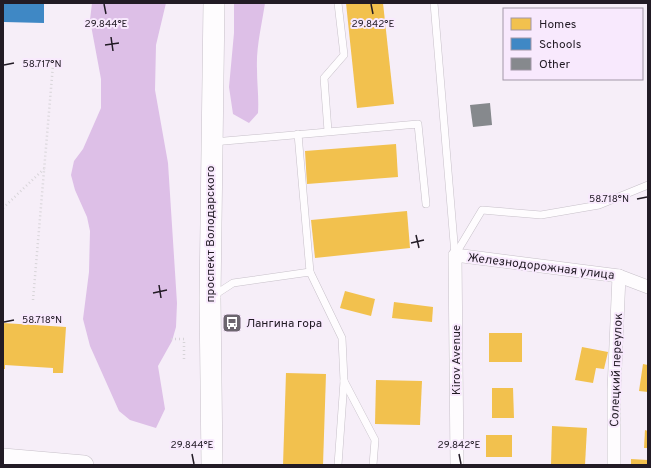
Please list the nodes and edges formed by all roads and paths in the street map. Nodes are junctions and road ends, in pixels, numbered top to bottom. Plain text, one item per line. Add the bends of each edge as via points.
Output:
1 (214, 3) edge
2 (338, 3) edge
3 (434, 3) edge
4 (53, 65) dead end
5 (328, 131) junction
6 (298, 134) junction
7 (211, 142) junction
8 (44, 169) junction
9 (648, 185) edge
10 (426, 204) dead end
11 (3, 208) edge
12 (455, 255) junction
13 (310, 272) junction
14 (619, 276) junction
15 (648, 287) edge
16 (210, 298) junction
17 (33, 300) dead end
18 (171, 339) dead end
19 (184, 362) dead end
20 (344, 381) junction
21 (3, 458) edge
22 (50, 463) edge
23 (84, 465) edge
24 (212, 465) edge
25 (338, 465) edge
26 (373, 465) edge
27 (457, 465) edge
28 (614, 465) edge

1 - 7 main road, проспект Володарского
2 - 5 lane via 344,55 324,78
3 - 12 lane
4 - 8 path
5 - 6 lane
5 - 10 lane via 418,124
6 - 7 lane
6 - 13 lane
7 - 16 main road, проспект Володарского
8 - 11 path
8 - 17 path
9 - 12 lane via 599,205 541,215 482,210
12 - 14 street, Железнодорожная улица
12 - 27 street, Kirov Avenue
13 - 16 lane via 233,283
13 - 20 lane via 342,338
14 - 15 street, Железнодорожная улица
14 - 28 street, Солецкий переулок
16 - 24 main road, проспект Володарского
18 - 19 path via 184,339
20 - 25 lane
20 - 26 lane via 375,440
21 - 22 main road
22 - 23 main road

